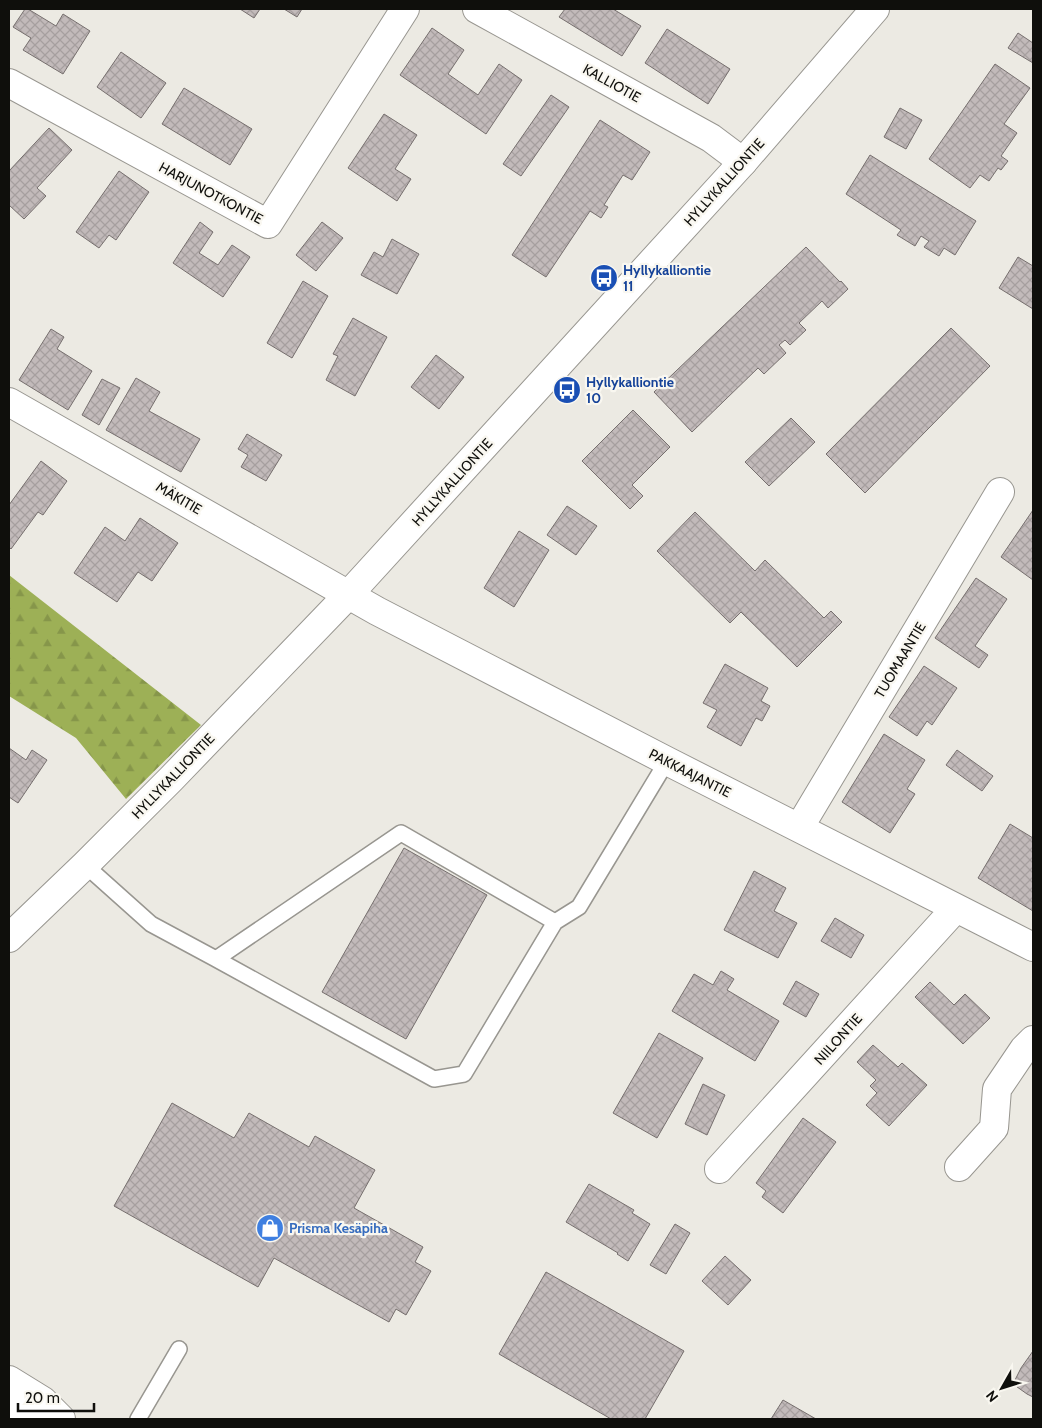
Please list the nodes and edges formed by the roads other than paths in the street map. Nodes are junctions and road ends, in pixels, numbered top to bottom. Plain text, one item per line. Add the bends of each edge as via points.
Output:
1 (405, 9) edge
2 (477, 9) edge
3 (875, 9) edge
4 (9, 83) edge
5 (743, 162) junction
6 (9, 402) edge
7 (1000, 492) dead end
8 (349, 594) junction
9 (667, 761) junction
10 (799, 828) junction
11 (85, 865) junction
12 (956, 908) junction
13 (555, 922) junction
14 (9, 938) edge
15 (1033, 947) edge
16 (216, 959) junction
17 (1033, 1040) edge
18 (960, 1167) dead end
19 (719, 1169) dead end
20 (179, 1349) dead end
21 (9, 1380) edge
22 (61, 1419) edge
23 (138, 1419) edge

1 - 4 street, HARJUNOTKONTIE via 268,224
2 - 5 street, KALLIOTIE via 712,138
3 - 5 street, HYLLYKALLIONTIE
5 - 8 street, HYLLYKALLIONTIE
6 - 8 street, MÄKITIE
7 - 10 street, TUOMAANTIE
8 - 9 street, PAKKAAJANTIE
8 - 11 street, HYLLYKALLIONTIE
9 - 10 street, PAKKAAJANTIE
9 - 13 lane via 579,907
10 - 12 street, PAKKAAJANTIE
11 - 14 street, HYLLYKALLIONTIE
11 - 16 lane via 151,924
12 - 15 street, PAKKAAJANTIE
12 - 19 street, NIILONTIE
13 - 16 lane via 401,833
13 - 16 lane via 464,1074 434,1079
17 - 18 street via 997,1089 994,1128
20 - 23 lane
21 - 22 street via 43,1401

